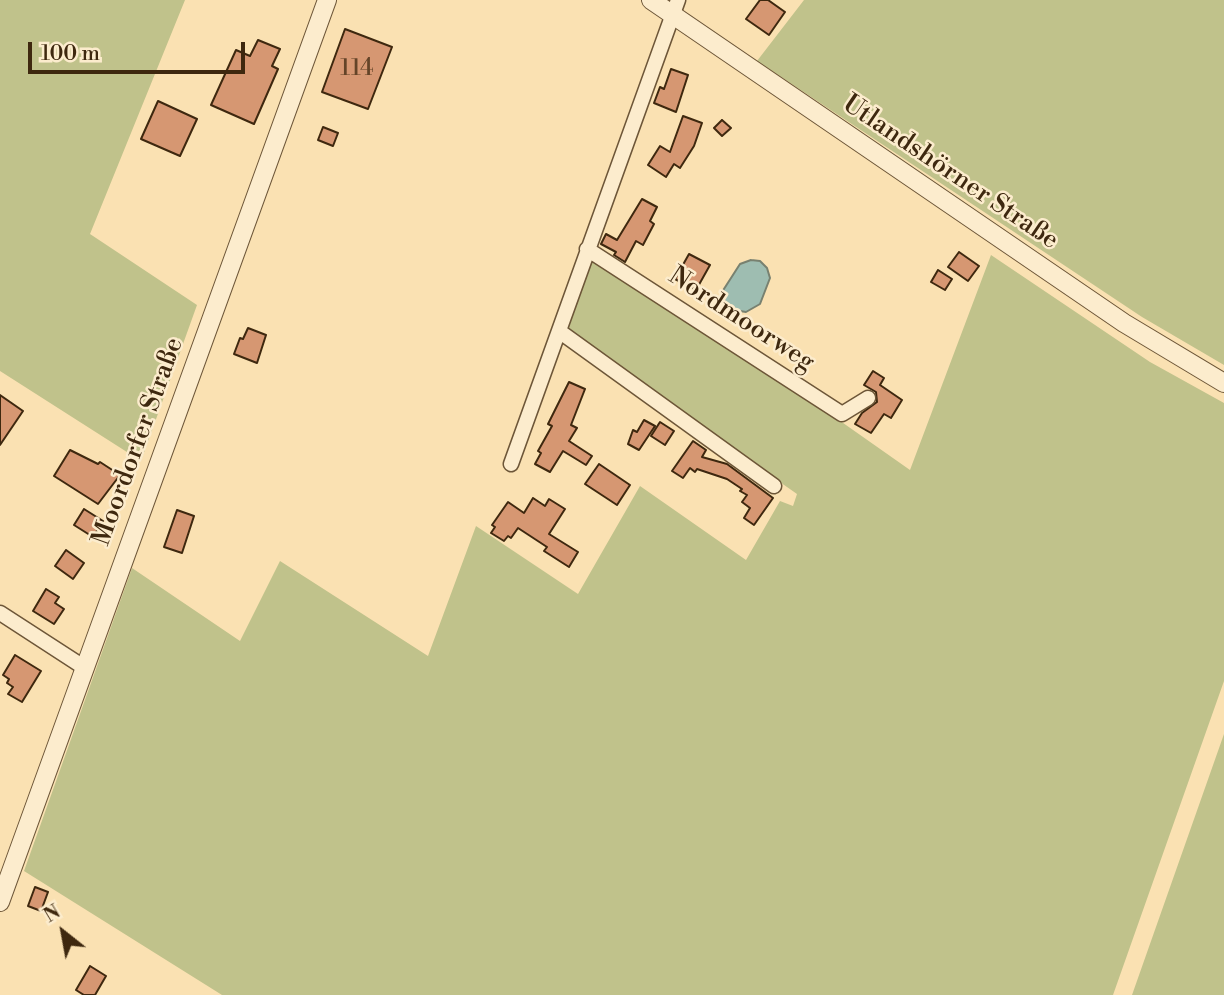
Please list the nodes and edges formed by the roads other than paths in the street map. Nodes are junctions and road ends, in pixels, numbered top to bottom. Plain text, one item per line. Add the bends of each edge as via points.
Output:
1 (327, 0) edge
2 (651, 0) edge
3 (676, 8) edge
4 (587, 249) junction
5 (559, 331) junction
6 (1224, 383) edge
7 (867, 398) dead end
8 (511, 464) dead end
9 (774, 486) dead end
10 (0, 613) edge
11 (85, 668) junction
12 (0, 902) edge

1 - 11 street, Moordorfer Straße
2 - 3 street, Utlandshörner Straße
3 - 4 street
3 - 6 street, Utlandshörner Straße via 1124,323
4 - 5 street
4 - 7 street, Nordmoorweg via 842,414
5 - 8 street
5 - 9 street
10 - 11 street
11 - 12 street, Moordorfer Straße

